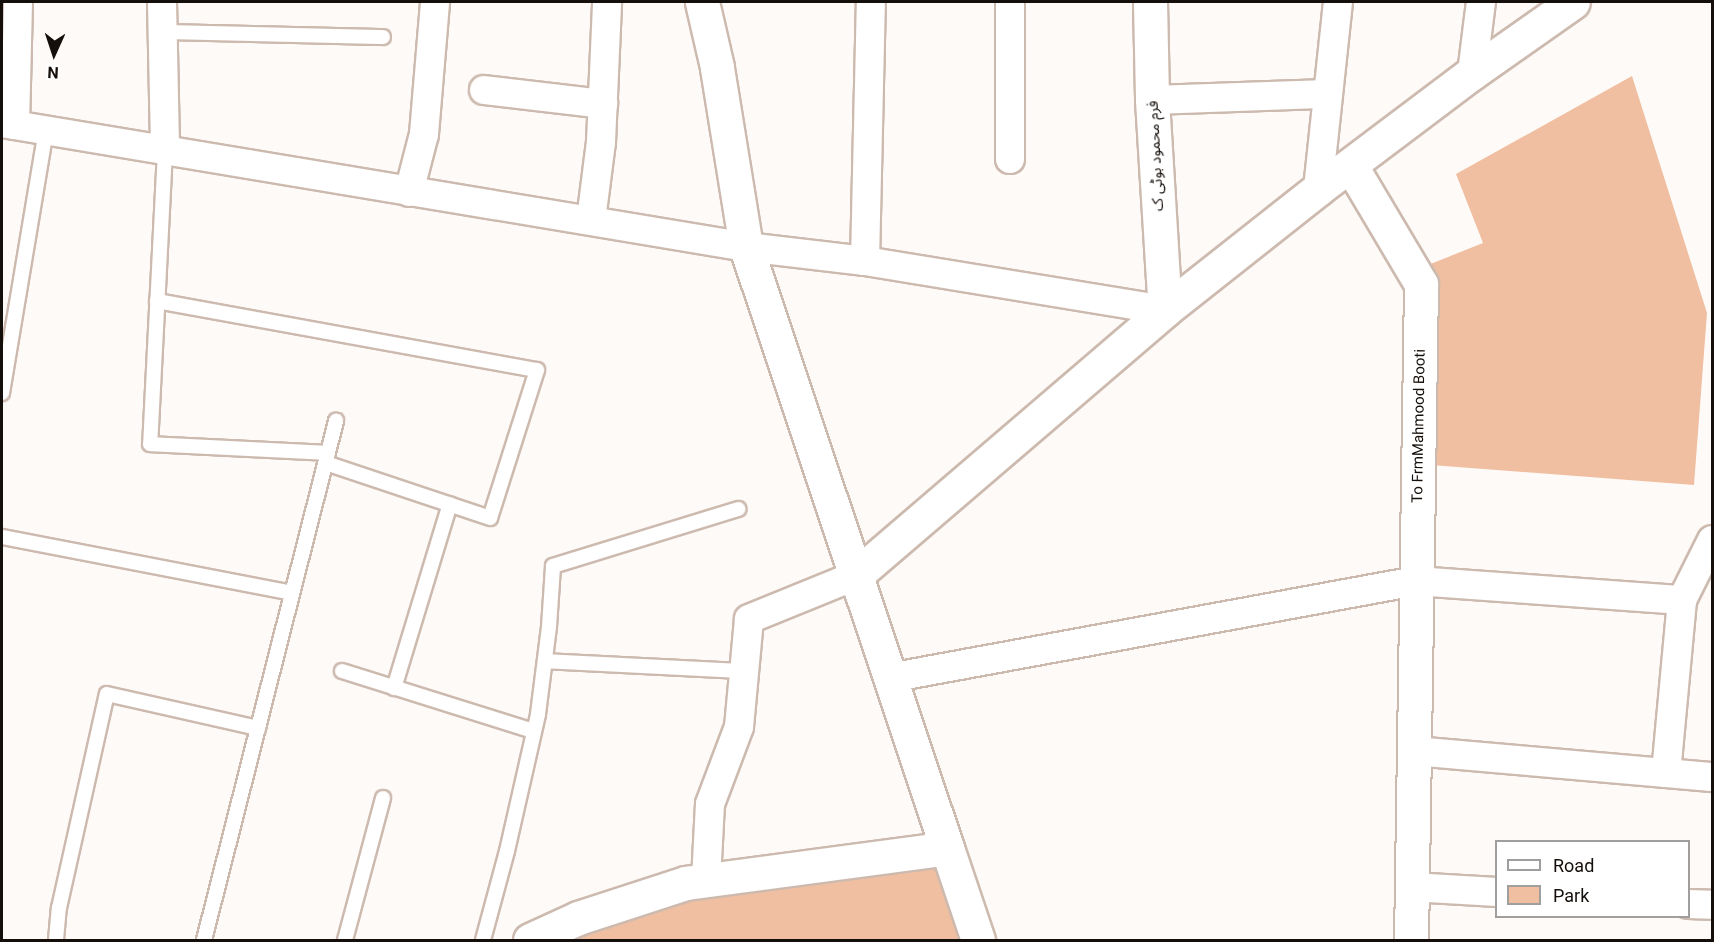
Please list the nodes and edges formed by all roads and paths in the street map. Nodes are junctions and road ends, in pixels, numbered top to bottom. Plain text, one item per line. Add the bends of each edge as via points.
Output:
1 (18, 2) edge
2 (162, 2) edge
3 (435, 2) edge
4 (607, 2) edge
5 (702, 2) edge
6 (871, 2) edge
7 (1010, 2) edge
8 (1150, 2) edge
9 (1338, 2) edge
10 (1481, 2) edge
11 (1573, 2) edge
12 (163, 32) junction
13 (383, 37) dead end
14 (1472, 73) junction
15 (484, 90) dead end
16 (1328, 94) junction
17 (1152, 100) junction
18 (603, 104) junction
19 (8, 124) edge
20 (46, 131) junction
21 (165, 151) junction
22 (1010, 159) dead end
23 (1351, 166) junction
24 (1318, 189) junction
25 (409, 192) junction
26 (591, 220) junction
27 (746, 247) junction
28 (865, 261) junction
29 (157, 301) junction
30 (1165, 310) junction
31 (2, 393) edge
32 (336, 421) dead end
33 (327, 458) junction
34 (450, 504) junction
35 (738, 509) dead end
36 (2, 537) edge
37 (1713, 540) edge
38 (855, 576) junction
39 (1416, 581) junction
40 (292, 593) junction
41 (1682, 600) junction
42 (545, 661) junction
43 (342, 671) dead end
44 (744, 671) junction
45 (888, 678) junction
46 (394, 688) junction
47 (258, 728) junction
48 (534, 731) junction
49 (1414, 751) junction
50 (1666, 773) junction
51 (1713, 777) edge
52 (383, 798) dead end
53 (946, 848) junction
54 (706, 880) junction
55 (1412, 887) junction
56 (1495, 892) edge
57 (1690, 904) edge
58 (1713, 905) edge
59 (56, 940) edge
60 (204, 940) edge
61 (345, 940) edge
62 (483, 940) edge
63 (530, 940) edge
64 (978, 940) edge
65 (1411, 940) edge

1 - 19 street
2 - 12 street
3 - 25 street via 424,134
4 - 18 street
5 - 27 street via 717,67
6 - 28 street
7 - 22 street
8 - 17 street, فرم محمود بوٹی ک
9 - 16 street
10 - 14 street
11 - 14 street
12 - 13 lane
12 - 21 street
14 - 23 street
15 - 18 street
16 - 17 street
16 - 24 street
17 - 30 street, فرم محمود بوٹی ک
18 - 26 street
19 - 20 street
20 - 21 street
20 - 31 lane
21 - 25 street
21 - 29 lane
23 - 24 street
23 - 39 street, To FrmMahmood Booti via 1420,284
24 - 30 street
25 - 26 street
26 - 27 street
27 - 28 street
27 - 38 street
28 - 30 street
29 - 33 lane via 150,444
29 - 34 lane via 537,370 490,518
30 - 38 street
32 - 33 lane
33 - 34 lane
33 - 40 lane
34 - 46 lane
35 - 42 lane via 553,566
36 - 40 lane
37 - 41 street
38 - 44 street via 749,619
38 - 45 street
39 - 41 street
39 - 45 street
39 - 49 street, To FrmMahmood Booti
40 - 47 lane
41 - 50 street
42 - 44 lane
42 - 48 lane
43 - 46 lane
44 - 54 street via 740,727 710,804
45 - 53 street
46 - 48 lane
47 - 59 lane via 107,694 58,908
47 - 60 lane
48 - 62 lane
49 - 50 street
49 - 55 street, To FrmMahmood Booti
50 - 51 street
52 - 61 lane
53 - 54 street
53 - 64 street
54 - 63 street via 578,918
55 - 56 street
55 - 65 street, To FrmMahmood Booti
57 - 58 street

